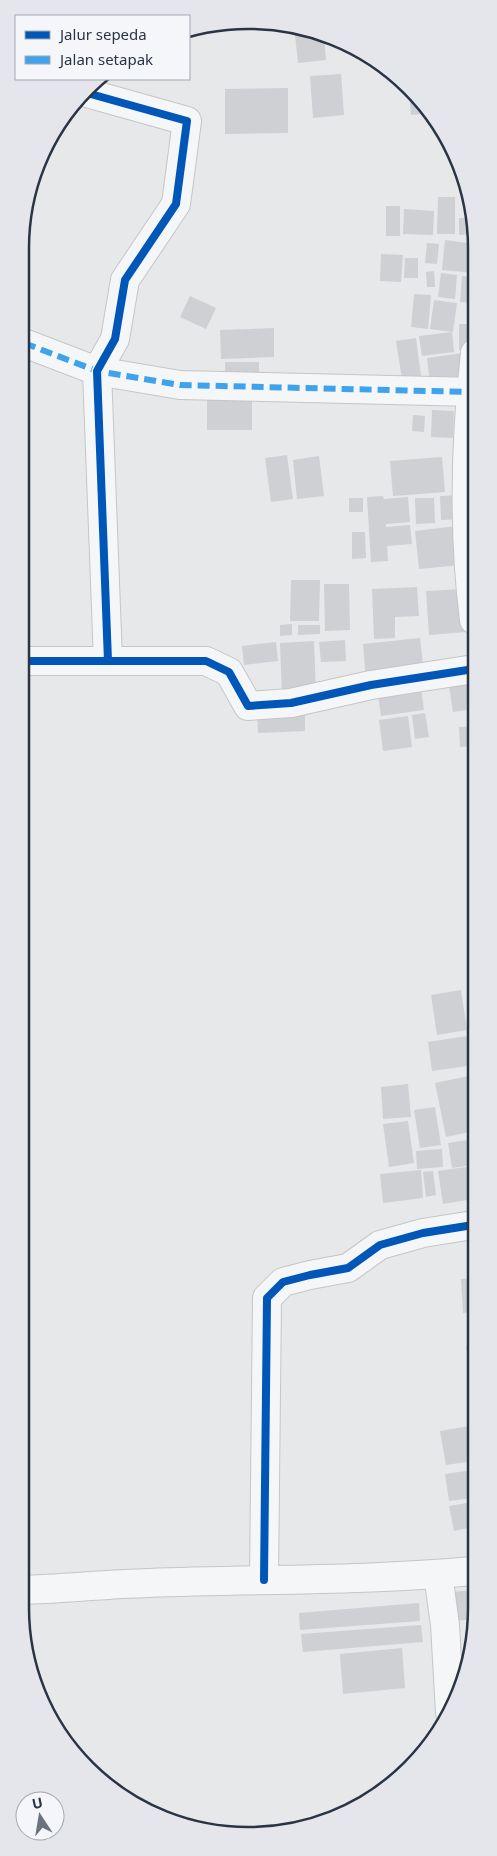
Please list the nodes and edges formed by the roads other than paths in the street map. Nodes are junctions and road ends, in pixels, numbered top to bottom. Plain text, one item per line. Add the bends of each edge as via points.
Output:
1 (91, 95) edge
2 (29, 345) edge
3 (97, 371) junction
4 (468, 392) edge
5 (468, 451) edge
6 (468, 532) edge
7 (29, 661) edge
8 (108, 661) junction
9 (468, 670) edge
10 (468, 1226) edge
11 (468, 1571) edge
12 (438, 1574) junction
13 (264, 1580) junction
14 (29, 1590) edge
15 (449, 1698) edge

1 - 3 street via 186,121 176,204 125,280 115,339
2 - 3 street
3 - 4 street via 180,385
3 - 8 street
5 - 6 street
7 - 8 street
8 - 9 street via 206,661 229,672 248,706 291,703 371,685
10 - 13 street via 423,1233 380,1245 348,1268 284,1282 267,1298
11 - 12 street
12 - 13 street
12 - 15 street
13 - 14 street

